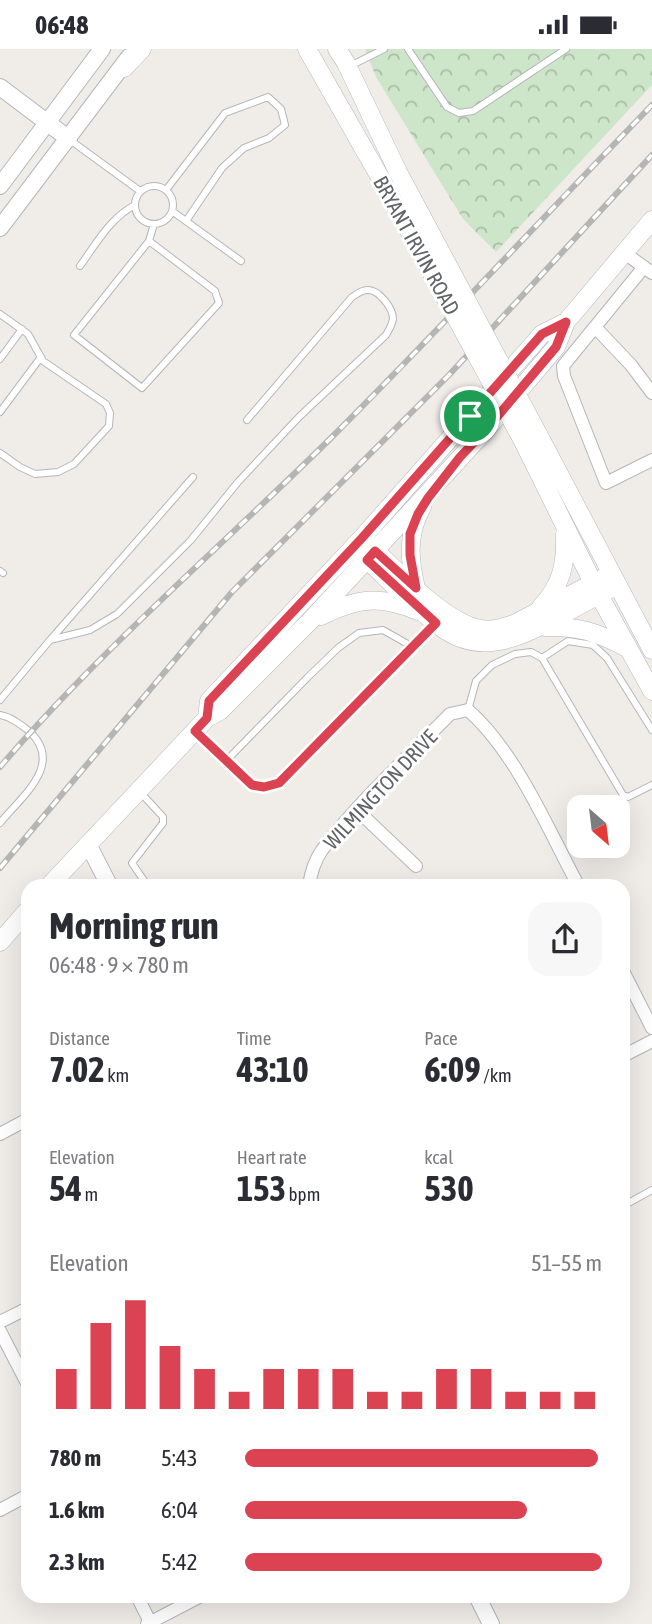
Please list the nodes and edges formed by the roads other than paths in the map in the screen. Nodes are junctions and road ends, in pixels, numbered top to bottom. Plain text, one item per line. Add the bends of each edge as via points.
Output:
1 (102, 49) edge
2 (134, 49) edge
3 (142, 49) edge
4 (307, 49) edge
5 (384, 49) edge
6 (408, 49) edge
7 (566, 49) edge
8 (343, 57) edge
9 (124, 68) junction
10 (0, 87) edge
11 (47, 123) junction
12 (69, 139) junction
13 (390, 175) junction
14 (0, 186) edge
15 (166, 190) junction
16 (140, 191) junction
17 (135, 205) junction
18 (172, 211) junction
19 (652, 220) edge
20 (186, 221) junction
21 (154, 224) junction
22 (0, 228) edge
23 (149, 241) junction
24 (625, 254) junction
25 (241, 261) dead end
26 (80, 266) dead end
27 (648, 270) edge
28 (0, 314) edge
29 (566, 322) junction
30 (595, 327) junction
31 (22, 329) junction
32 (41, 357) junction
33 (0, 359) edge
34 (652, 393) edge
35 (0, 412) edge
36 (247, 420) dead end
37 (531, 438) junction
38 (0, 453) edge
39 (460, 457) junction
40 (652, 460) edge
41 (193, 477) dead end
42 (565, 527) junction
43 (365, 549) junction
44 (614, 580) junction
45 (416, 588) junction
46 (596, 589) junction
47 (430, 618) junction
48 (310, 621) junction
49 (536, 621) junction
50 (50, 640) junction
51 (413, 647) junction
52 (627, 648) junction
53 (652, 650) edge
54 (542, 658) junction
55 (652, 691) edge
56 (0, 700) edge
57 (468, 710) junction
58 (0, 715) edge
59 (201, 724) junction
60 (652, 730) edge
61 (226, 761) junction
62 (652, 785) edge
63 (139, 791) junction
64 (357, 810) junction
65 (0, 823) edge
66 (89, 846) junction
67 (416, 866) dead end
68 (60, 879) edge
69 (106, 879) edge
70 (143, 879) edge
71 (310, 879) edge
72 (575, 879) edge
73 (21, 919) edge
74 (0, 942) edge
75 (630, 985) edge
76 (652, 1028) edge
77 (652, 1041) edge
78 (630, 1052) edge
79 (21, 1123) edge
80 (0, 1134) edge
81 (652, 1191) edge
82 (630, 1202) edge
83 (21, 1312) edge
84 (0, 1322) edge
85 (0, 1331) edge
86 (21, 1372) edge
87 (21, 1499) edge
88 (0, 1510) edge
89 (140, 1603) edge
90 (188, 1603) edge
91 (480, 1603) edge
92 (149, 1623) edge
93 (491, 1624) edge

1 - 11 street
2 - 9 street
3 - 9 main road
4 - 13 main road, BRYANT IRVIN ROAD
5 - 8 lane
6 - 7 lane via 447,107 459,113 472,111
8 - 13 main road, BRYANT IRVIN ROAD
9 - 12 street
10 - 11 street
11 - 12 street
11 - 14 street
12 - 16 lane
12 - 22 street
13 - 37 main road, BRYANT IRVIN ROAD, bridge
15 - 16 lane via 156,186
15 - 18 lane
15 - 20 lane via 225,113 268,97 281,109 285,125 269,138 244,148 222,168
16 - 17 lane
17 - 21 lane via 139,217
17 - 26 lane via 114,220
18 - 20 lane
18 - 21 lane via 167,219
19 - 24 main road
20 - 25 lane
21 - 23 lane
23 - 23 lane via 74,335 142,388 219,303 215,291
24 - 27 street
24 - 29 main road
27 - 30 street
28 - 31 lane
29 - 39 main road via 556,347
29 - 43 main road via 542,334
30 - 34 street
30 - 40 street via 563,371 601,473 606,483
31 - 32 lane
31 - 33 lane
32 - 35 lane
32 - 38 lane via 106,404 109,426 74,464 58,472 35,474
36 - 50 lane via 352,297 371,289 377,292 393,316 386,335 299,417 191,540 117,614 90,629
37 - 42 main road
37 - 44 main road
39 - 43 main road
39 - 45 main road via 428,498 410,534
41 - 50 lane
42 - 46 main road
42 - 49 main road via 560,582
43 - 45 main road
43 - 47 main road
43 - 48 main road
43 - 59 main road via 209,701
44 - 46 main road
44 - 53 main road
45 - 49 main road via 451,618 475,628 498,629
46 - 49 main road
46 - 52 main road
47 - 48 main road via 387,601 364,600
47 - 49 main road via 461,638 483,644 500,643
47 - 51 lane
48 - 59 main road via 220,711
49 - 52 main road via 589,630
50 - 56 lane
51 - 61 lane via 383,630 359,633 330,655
51 - 61 lane via 279,783 252,785
52 - 55 main road
54 - 57 lane via 531,652 515,654 492,665 476,681
54 - 60 lane via 568,641 593,645 607,658
54 - 62 lane via 623,795 628,797
57 - 64 street, WILMINGTON DRIVE via 450,714
57 - 72 street via 496,739
58 - 65 lane via 20,724 38,741 44,765
59 - 61 lane
59 - 63 main road
63 - 66 main road
63 - 70 lane via 163,817 132,863
64 - 67 street
64 - 71 street, WILMINGTON DRIVE via 321,852
66 - 68 main road
66 - 69 street
73 - 74 main road
75 - 76 street
77 - 78 street
79 - 80 street
81 - 82 lane
83 - 84 street
85 - 86 street
87 - 88 street
89 - 92 street
90 - 92 street
91 - 93 street

